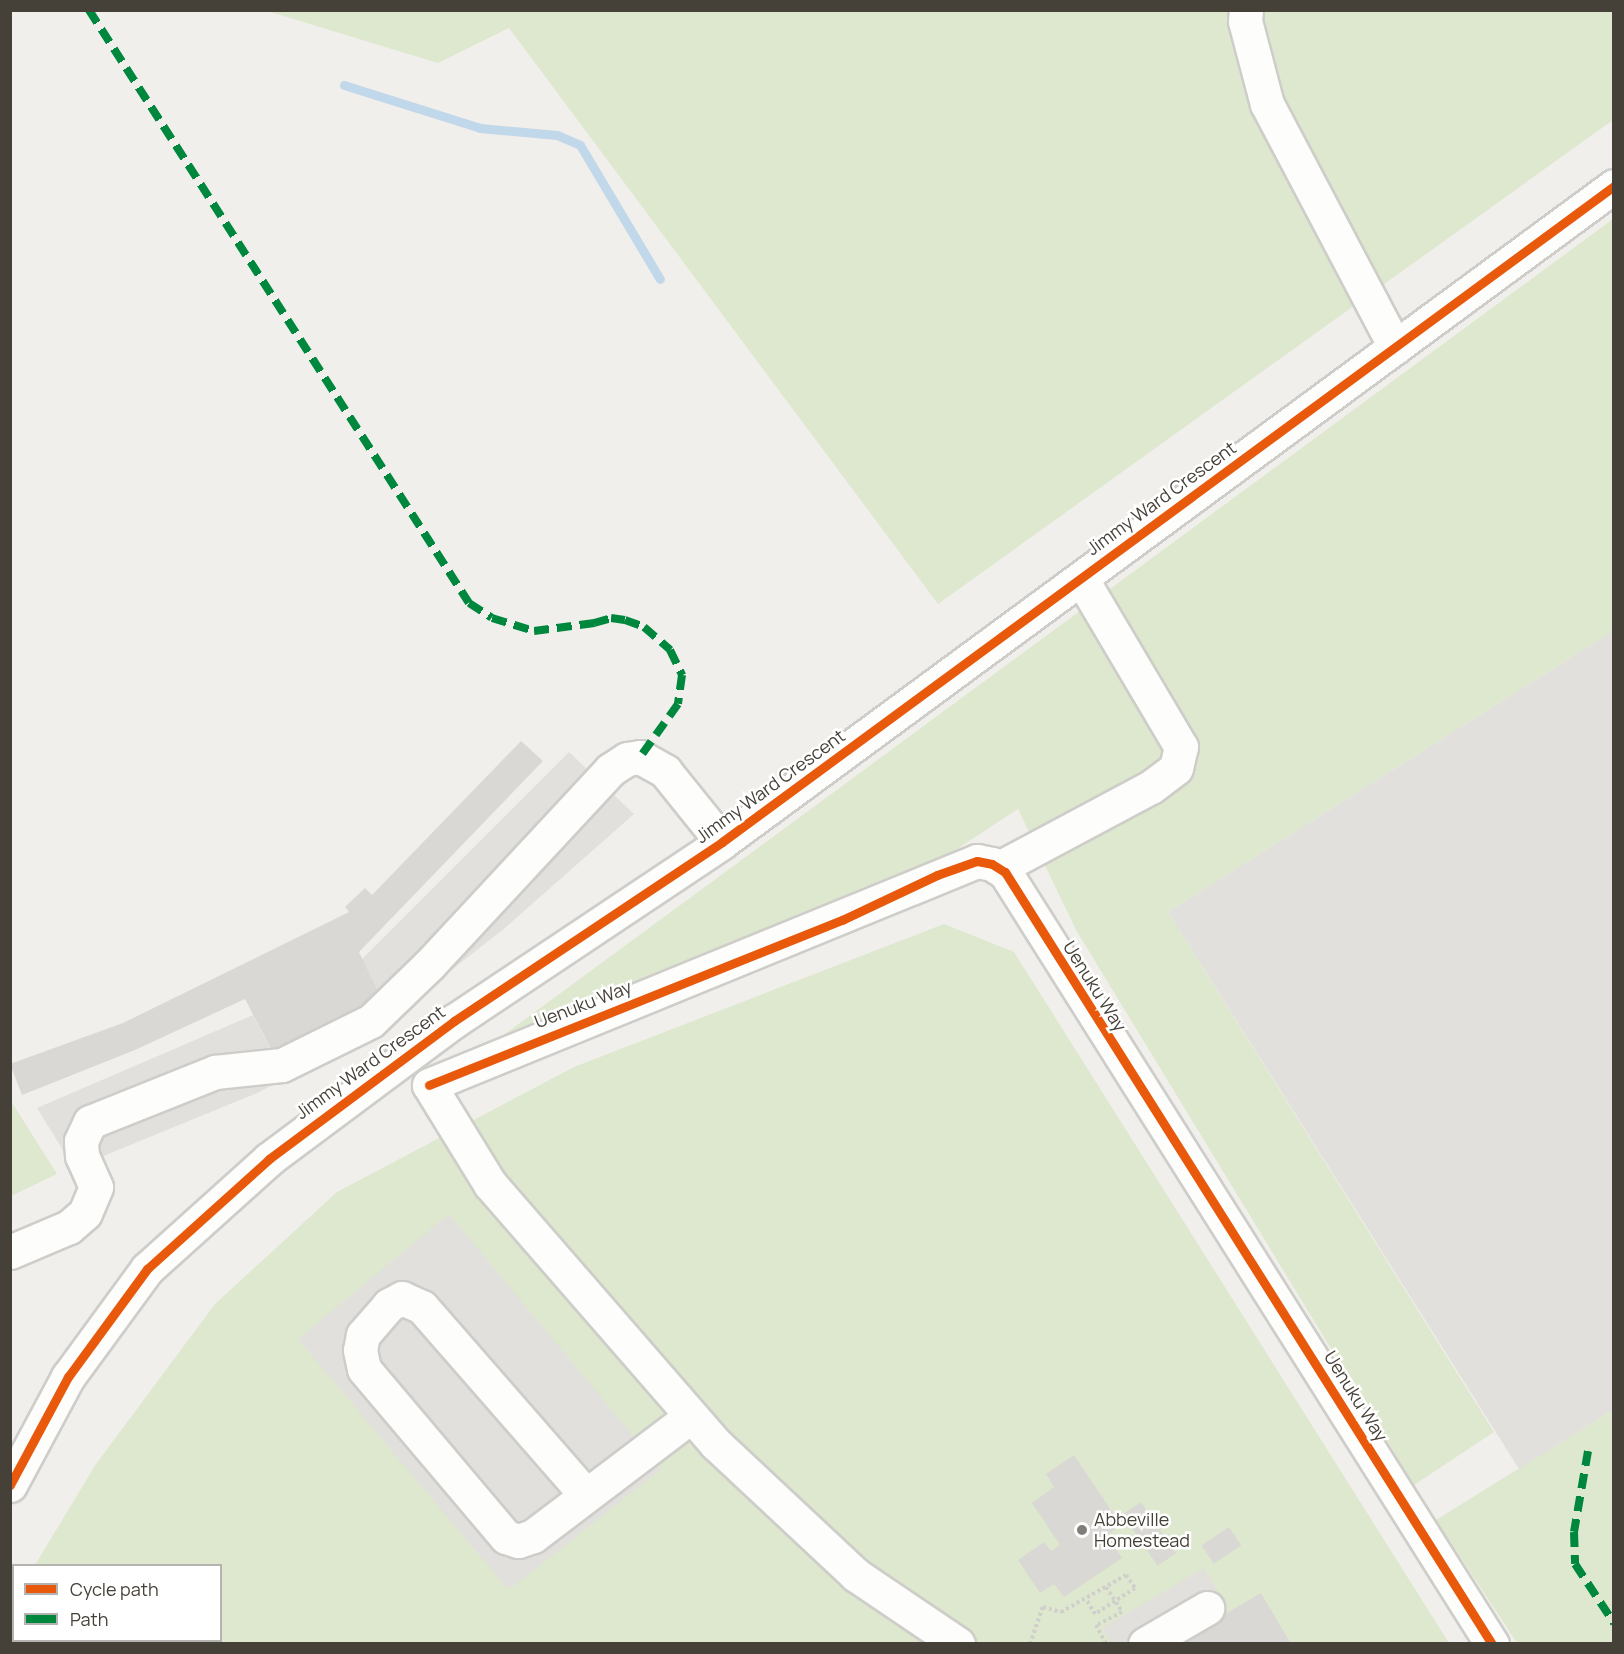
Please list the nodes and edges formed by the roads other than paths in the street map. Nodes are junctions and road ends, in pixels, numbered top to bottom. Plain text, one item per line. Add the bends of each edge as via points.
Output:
1 (1246, 10) edge
2 (1614, 186) edge
3 (1395, 347) junction
4 (1081, 578) junction
5 (722, 842) junction
6 (999, 868) junction
7 (10, 1252) edge
8 (691, 1416) junction
9 (12, 1478) edge
10 (586, 1495) junction
11 (1207, 1608) dead end
12 (958, 1644) edge
13 (1145, 1644) edge
14 (1492, 1644) edge

1 - 3 street via 1245,21 1267,104
2 - 3 street, Jimmy Ward Crescent
3 - 4 street, Jimmy Ward Crescent
4 - 5 street, Jimmy Ward Crescent
4 - 6 street via 1181,747 1176,768 1151,787
5 - 7 street via 665,771 640,757 627,759 610,770 429,965 371,1021 282,1065 215,1072 90,1122 81,1141 82,1156 96,1187 85,1213 69,1227
5 - 9 street, Jimmy Ward Crescent via 454,1021 269,1159 147,1269 68,1377
6 - 8 street, Uenuku Way via 977,861 937,875 842,920 429,1085 490,1184
6 - 14 street, Uenuku Way
8 - 10 street
8 - 12 street via 856,1575
10 - 10 street via 532,1536 518,1541 506,1537 364,1369 360,1350 363,1335 389,1305 402,1298 422,1307
11 - 13 street

